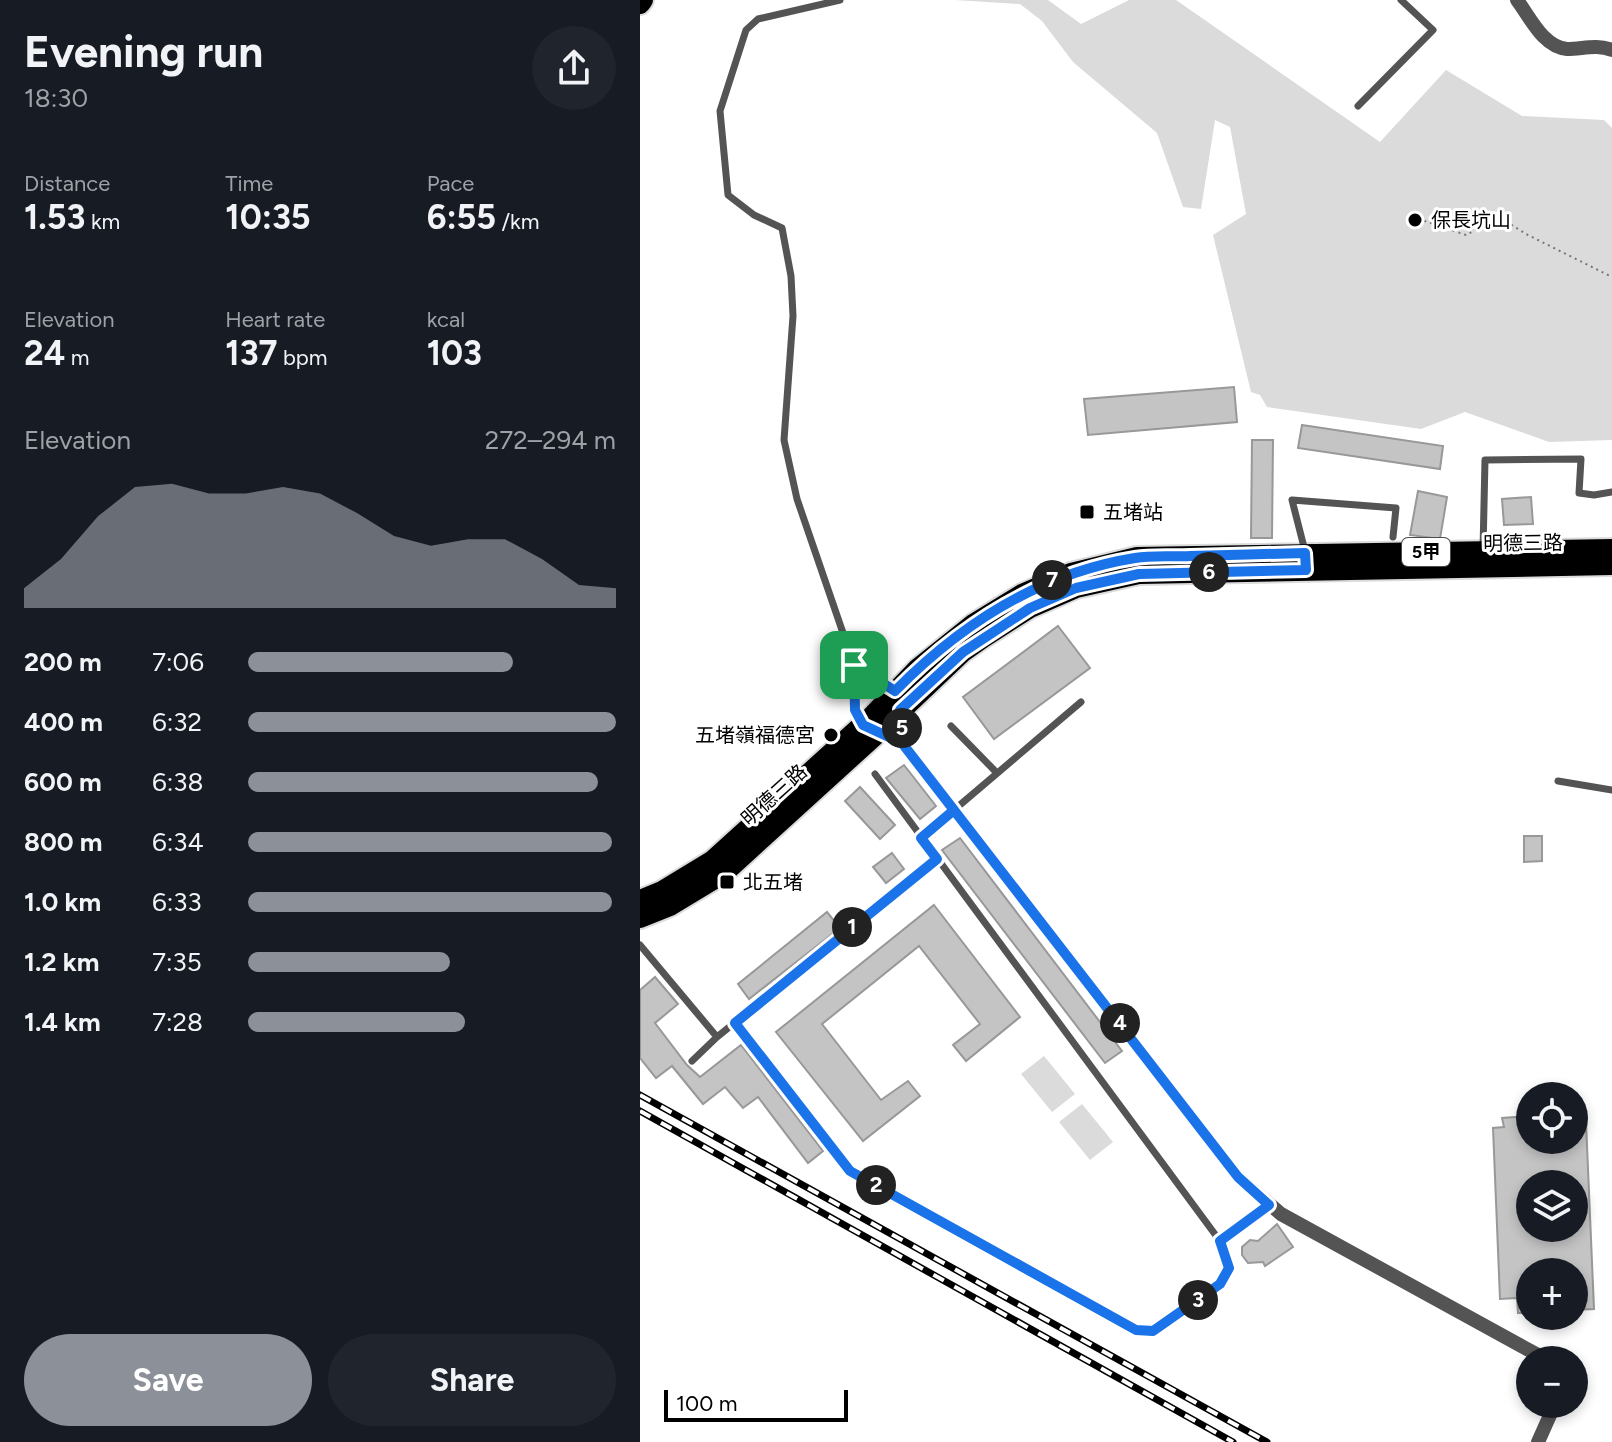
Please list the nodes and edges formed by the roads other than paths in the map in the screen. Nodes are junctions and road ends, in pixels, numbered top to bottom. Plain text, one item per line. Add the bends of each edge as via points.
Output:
1 (840, 0) edge
2 (1401, 0) edge
3 (1517, 0) edge
4 (1612, 50) edge
5 (1358, 106) dead end
6 (1612, 492) edge
7 (1393, 537) dead end
8 (1612, 549) edge
9 (1483, 551) junction
10 (1306, 562) junction
11 (1612, 565) edge
12 (854, 665) junction
13 (898, 700) junction
14 (1081, 702) dead end
15 (951, 726) dead end
16 (870, 729) junction
17 (902, 743) junction
18 (997, 773) junction
19 (875, 774) dead end
20 (1558, 781) dead end
21 (1612, 790) edge
22 (954, 810) junction
23 (921, 838) junction
24 (937, 859) junction
25 (640, 900) edge
26 (640, 918) edge
27 (640, 945) edge
28 (735, 1023) junction
29 (717, 1037) junction
30 (692, 1061) dead end
31 (1269, 1205) junction
32 (1220, 1241) junction
33 (1522, 1346) edge
34 (1549, 1418) edge
35 (1538, 1442) edge

1 - 12 lane via 758,19 746,30 720,111 728,195 782,228 793,316 784,440 797,499
2 - 5 lane via 1433,30
3 - 4 street via 1545,40 1564,49
6 - 9 lane via 1579,493 1581,459 1485,460
7 - 10 lane via 1396,508 1292,500
8 - 9 main road, 明德三路 / 5甲
9 - 10 main road, 明德三路 / 5甲
10 - 11 main road, 明德三路 / 5甲
10 - 13 main road, 明德三路 / 5甲 via 1139,574 1076,588 1030,608
12 - 13 lane
12 - 16 lane via 855,710
13 - 16 main road, 明德三路 / 5甲
13 - 17 street
14 - 18 lane
15 - 18 lane
16 - 17 street
16 - 25 main road, 明德三路 / 5甲 via 713,860
16 - 26 main road, 明德三路 / 5甲 via 723,874
17 - 22 street
18 - 22 lane
19 - 23 lane
20 - 21 lane
22 - 23 lane
22 - 31 street via 1238,1177
23 - 24 lane
24 - 28 lane
24 - 32 lane
27 - 29 lane
28 - 29 lane
28 - 32 lane via 850,1171 1136,1330 1153,1331 1220,1284 1229,1268
29 - 30 lane
31 - 32 lane
31 - 33 street
34 - 35 street

